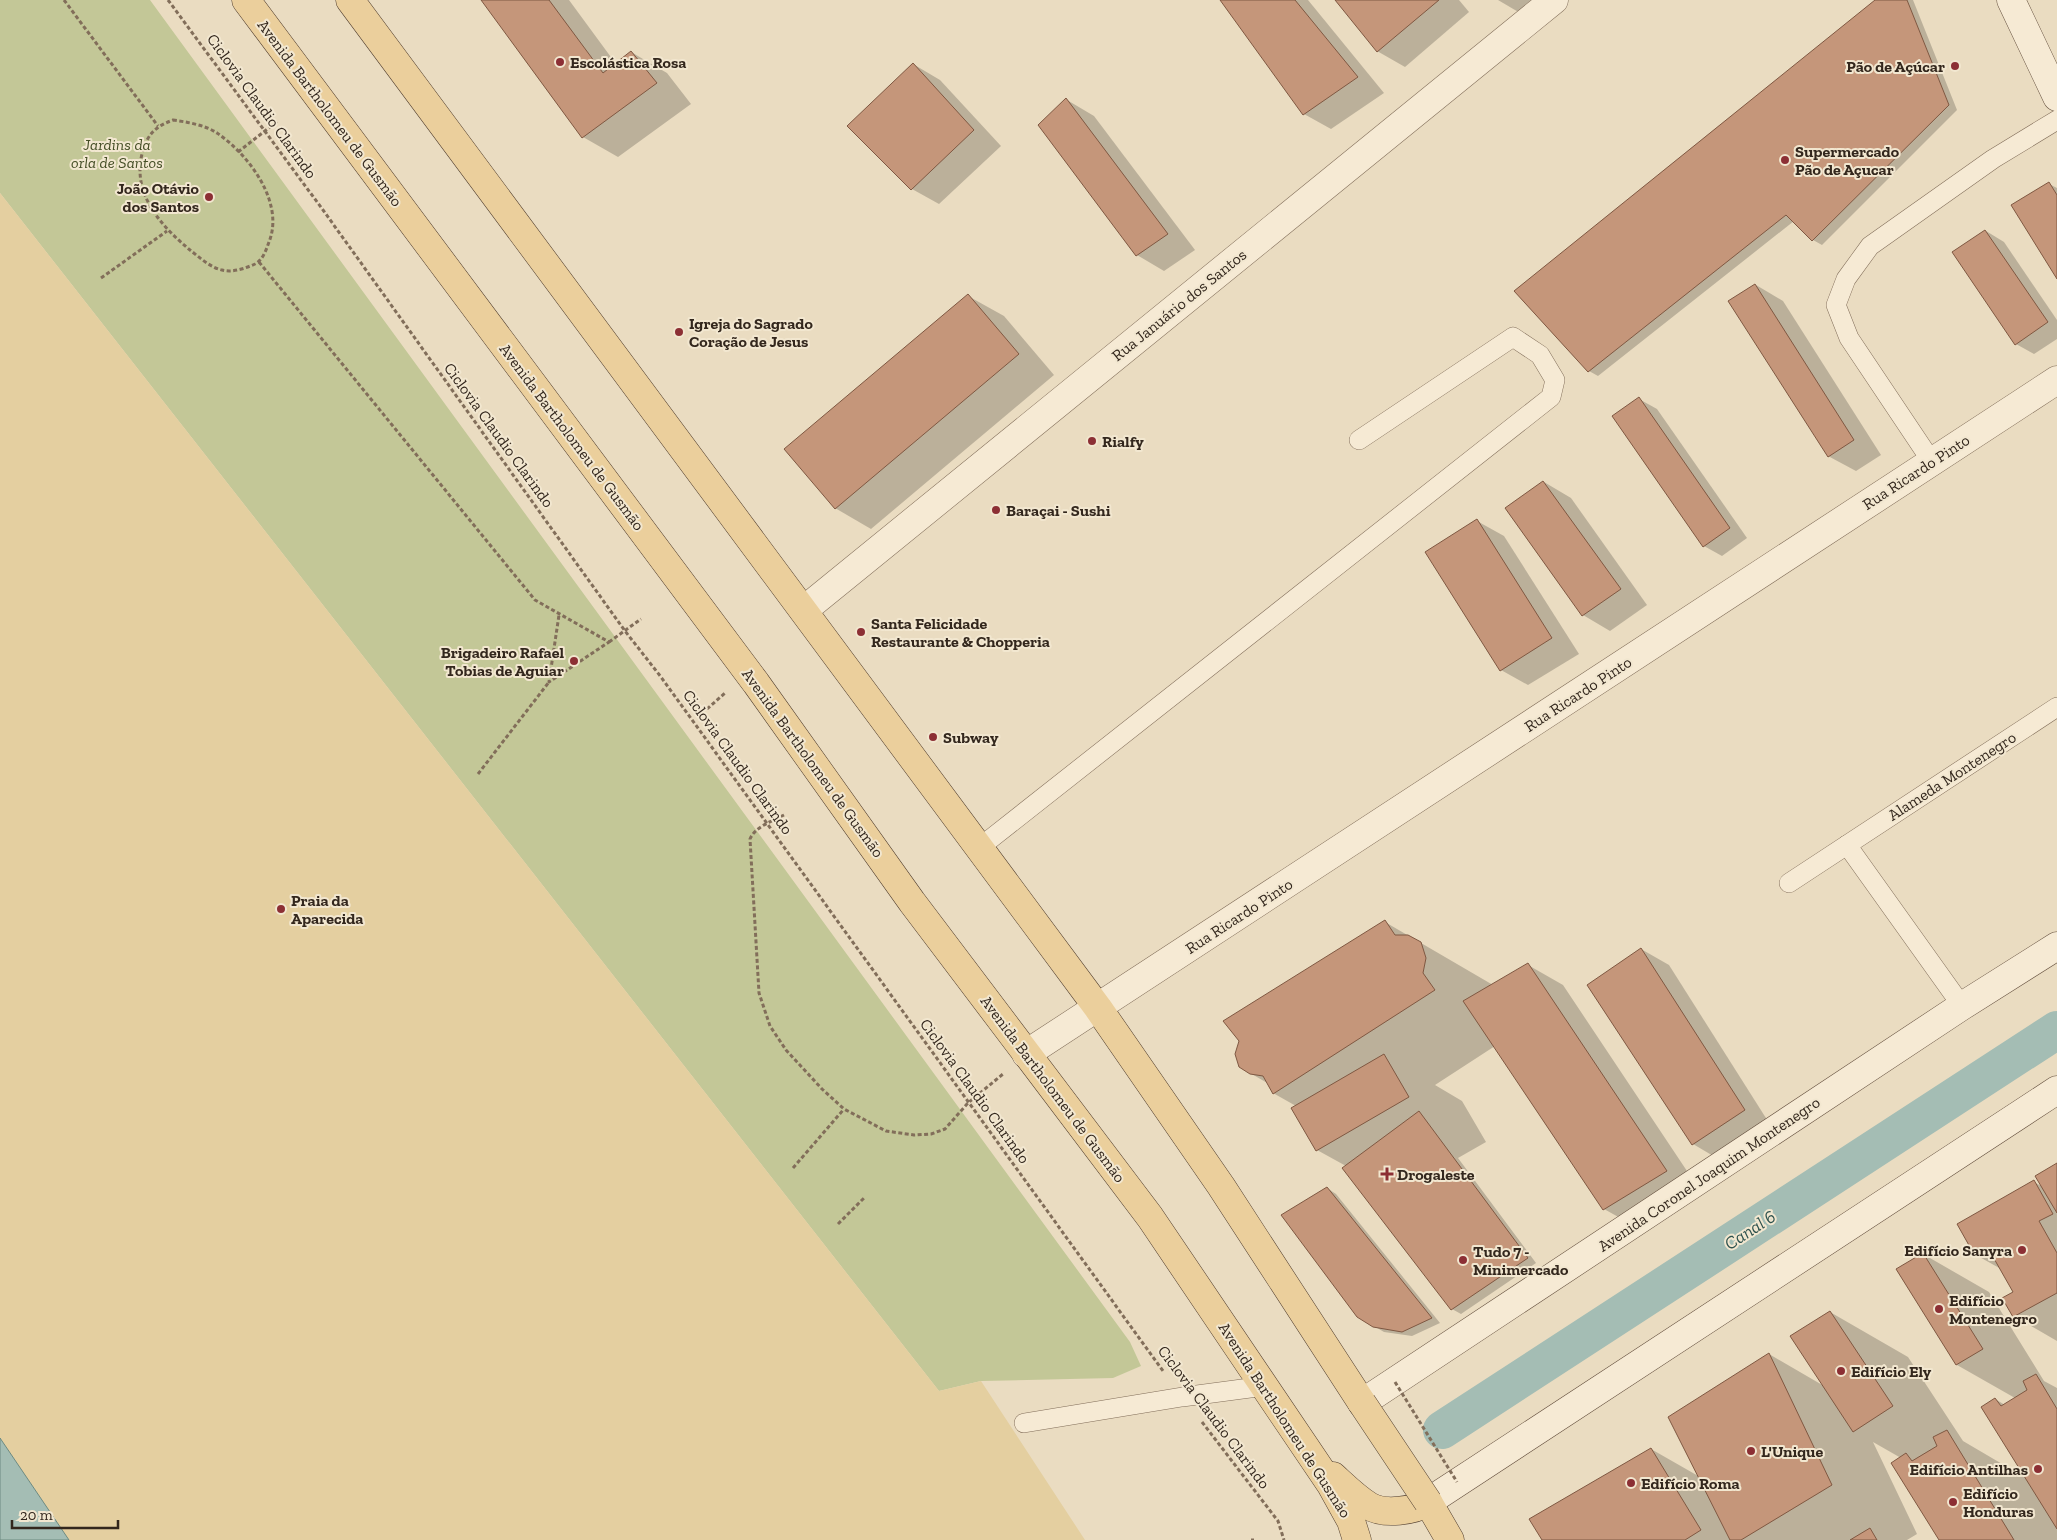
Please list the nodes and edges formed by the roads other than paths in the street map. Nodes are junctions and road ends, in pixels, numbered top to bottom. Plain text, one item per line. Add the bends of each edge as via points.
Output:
1 (246, 0) edge
2 (350, 0) edge
3 (1554, 0) edge
4 (2011, 0) edge
5 (2057, 97) edge
6 (2057, 120) edge
7 (2057, 380) edge
8 (1359, 440) dead end
9 (1932, 462) junction
10 (804, 610) junction
11 (2057, 707) edge
12 (1847, 845) junction
13 (980, 848) junction
14 (1789, 883) dead end
15 (2057, 946) edge
16 (1962, 1006) junction
17 (1098, 1008) junction
18 (1026, 1054) junction
19 (2057, 1090) edge
20 (1265, 1386) junction
21 (1362, 1403) junction
22 (1024, 1423) dead end
23 (1428, 1502) junction
24 (1360, 1523) edge
25 (1450, 1540) edge

1 - 18 main road, Avenida Bartholomeu de Gusmão via 756,683 912,902
2 - 10 main road
3 - 10 street, Rua Januário dos Santos
4 - 5 street
6 - 9 lane via 1993,159 1870,246 1846,279 1836,305 1849,338
7 - 9 street, Rua Ricardo Pinto
8 - 13 lane via 1513,337 1540,355 1555,380 1551,397
9 - 17 street, Rua Ricardo Pinto
10 - 13 main road
11 - 12 lane, Alameda Montenegro
12 - 14 lane, Alameda Montenegro
12 - 16 lane
13 - 17 main road
15 - 16 street, Avenida Coronel Joaquim Montenegro
16 - 21 street, Avenida Coronel Joaquim Montenegro
17 - 18 street, Rua Ricardo Pinto
17 - 21 main road via 1221,1186
18 - 20 main road, Avenida Bartholomeu de Gusmão via 1150,1217
19 - 23 street
20 - 22 lane
20 - 24 main road, Avenida Bartholomeu de Gusmão
21 - 23 main road, bridge
23 - 24 main road
23 - 25 main road

